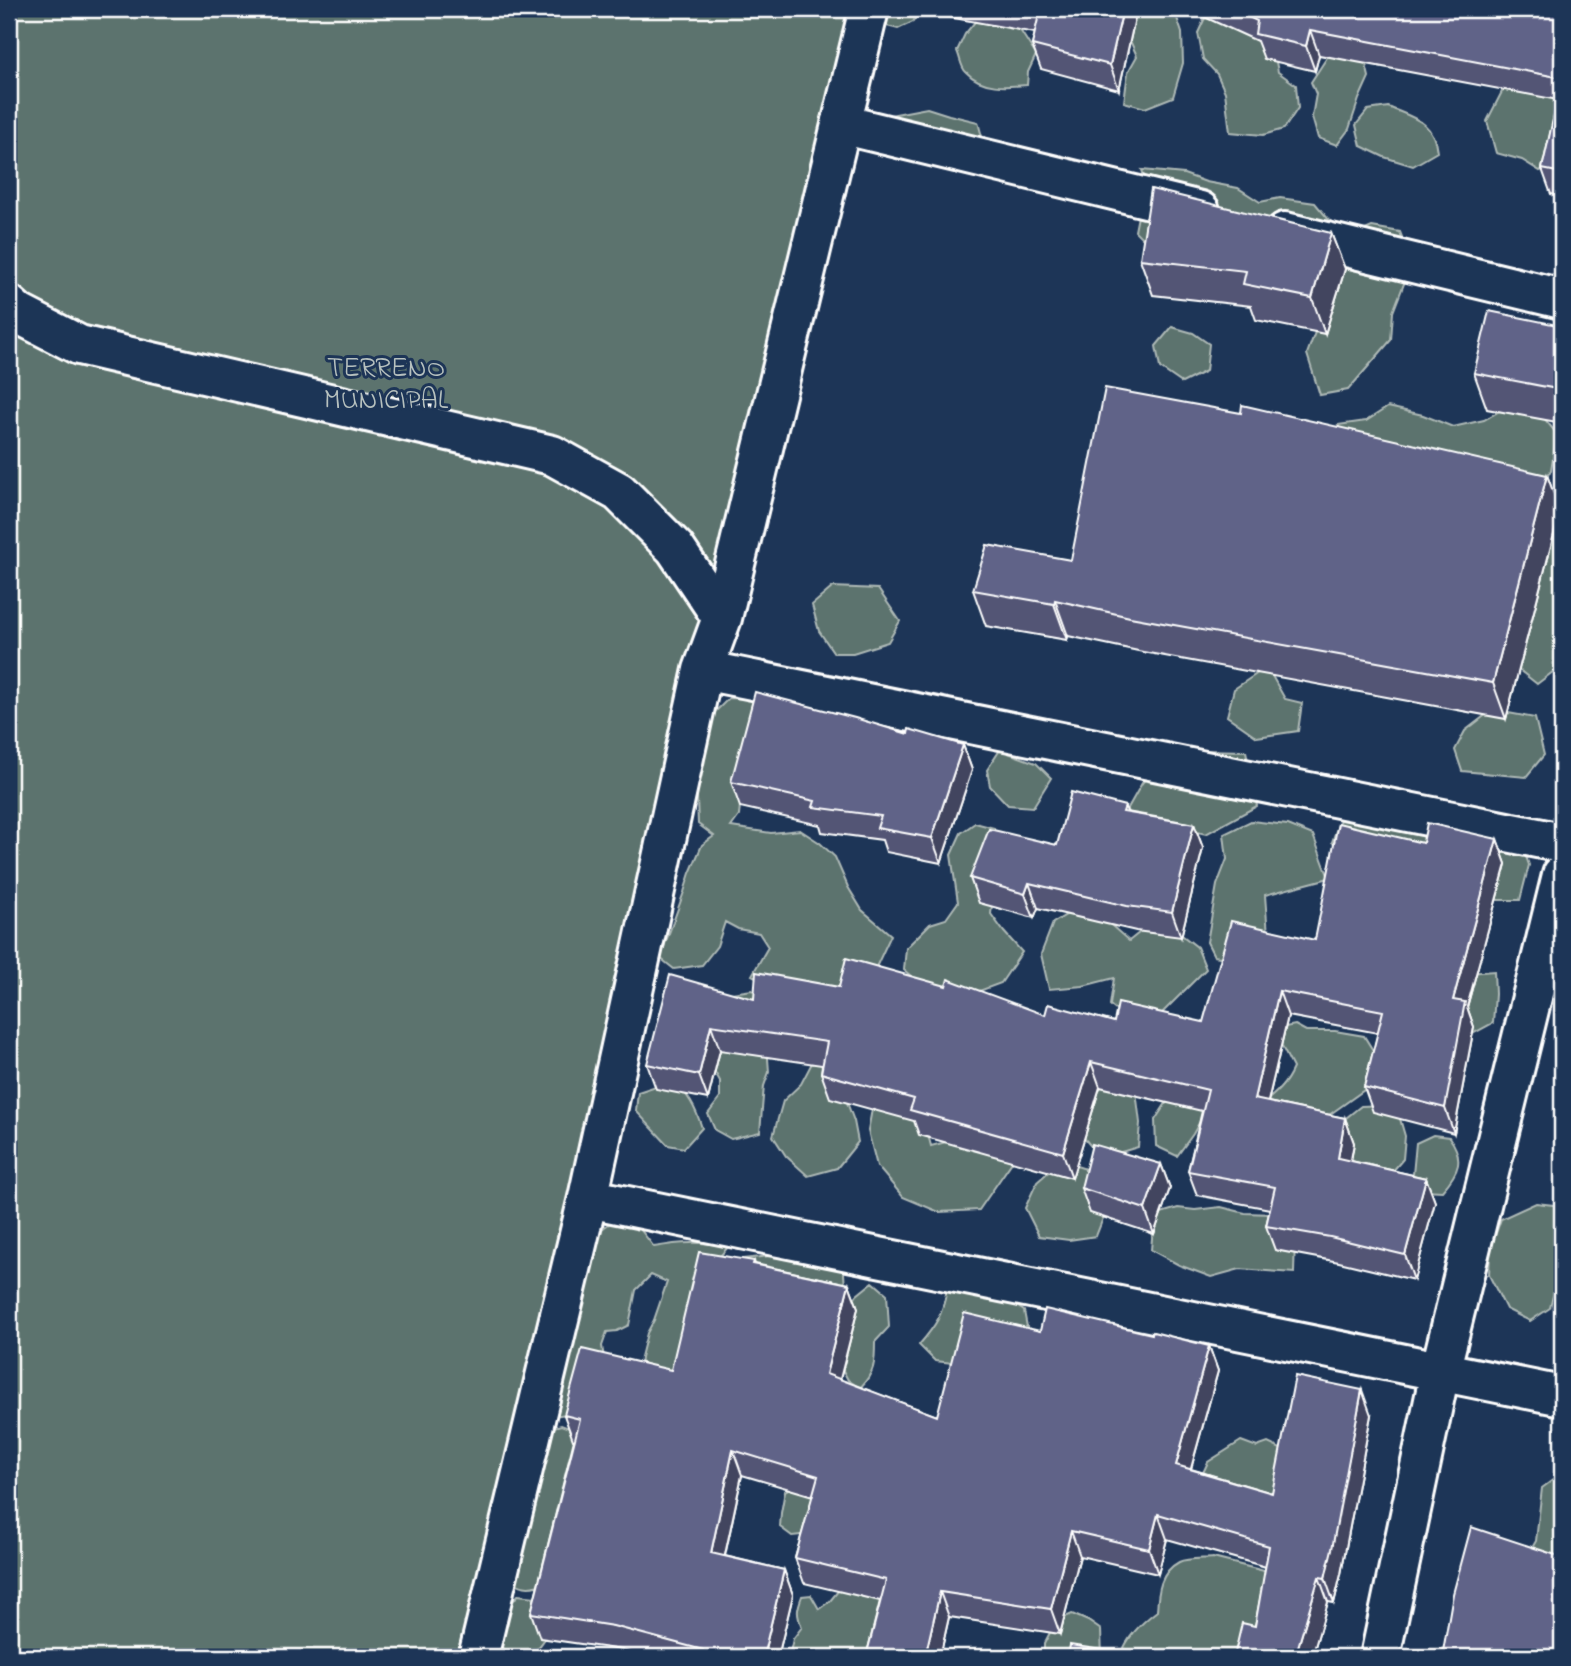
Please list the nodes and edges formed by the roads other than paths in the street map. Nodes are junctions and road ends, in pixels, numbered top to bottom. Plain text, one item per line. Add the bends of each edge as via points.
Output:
1 (869, 9) edge
2 (841, 124) junction
3 (1562, 299) edge
4 (9, 304) edge
5 (722, 618) junction
6 (703, 670) junction
7 (1562, 843) edge
8 (1562, 875) edge
9 (588, 1198) junction
10 (1440, 1372) junction
11 (1562, 1396) edge
12 (478, 1657) edge
13 (1380, 1657) edge

1 - 2 street
2 - 3 street
2 - 5 street
4 - 5 street via 19,314 79,345 552,455 619,492 675,548
5 - 6 street
6 - 7 street
6 - 9 street
8 - 10 street
9 - 10 street
9 - 12 street
10 - 11 street
10 - 13 street

